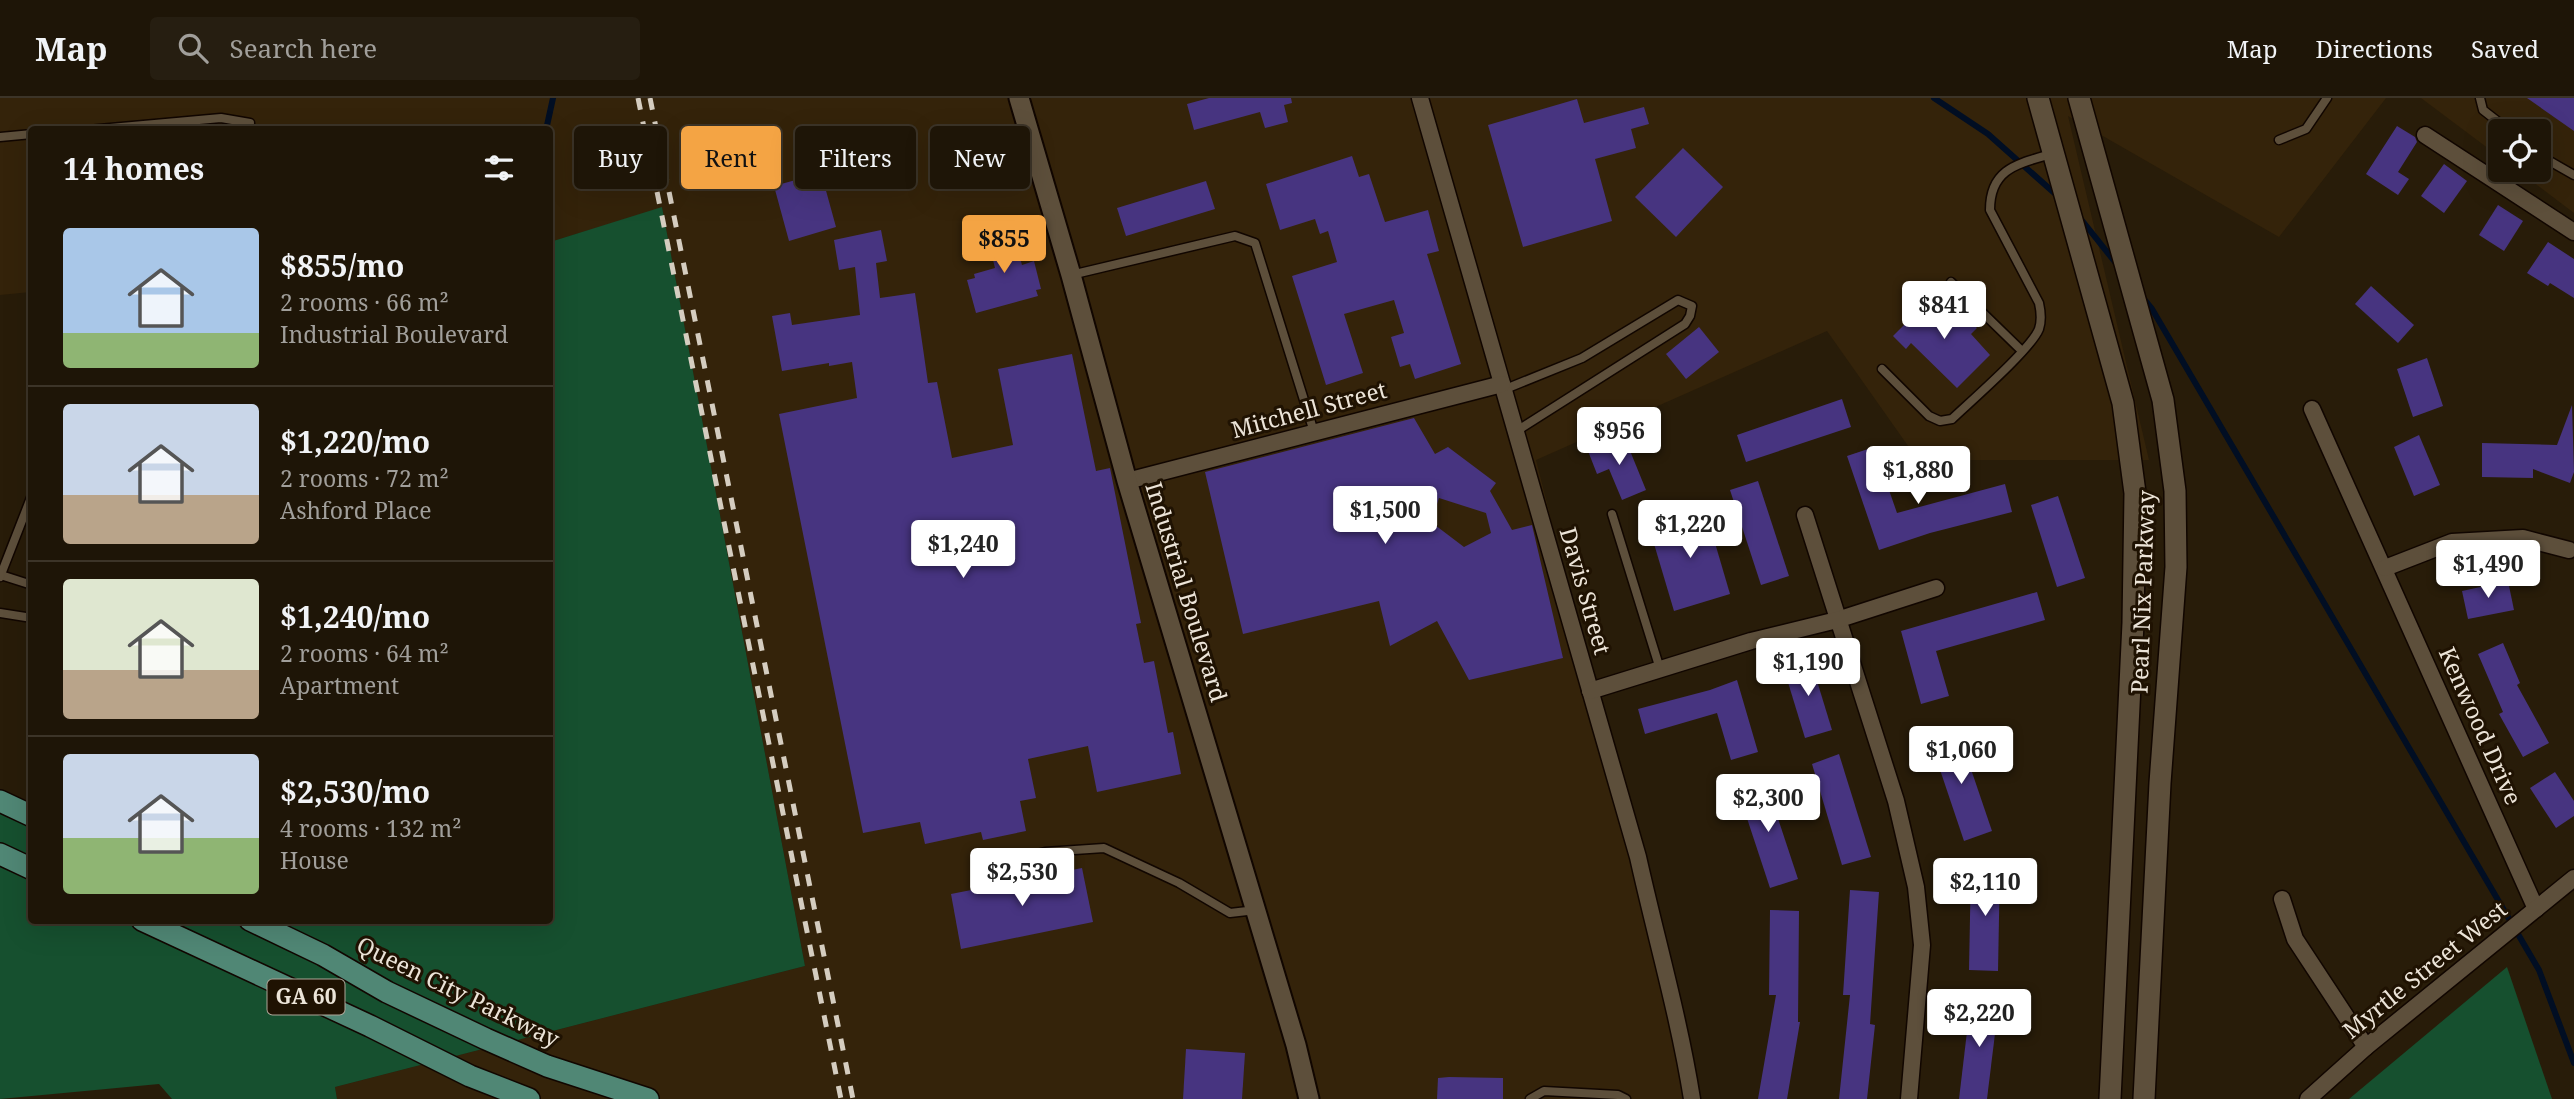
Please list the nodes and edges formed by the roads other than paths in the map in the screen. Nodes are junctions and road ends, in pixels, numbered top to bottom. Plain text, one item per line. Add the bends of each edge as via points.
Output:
1 (1019, 98) edge
2 (1420, 98) edge
3 (2038, 98) edge
4 (2079, 98) edge
5 (2327, 98) edge
6 (2480, 98) edge
7 (2495, 119) edge
8 (132, 126) edge
9 (250, 126) edge
10 (28, 134) edge
11 (2425, 135) dead end
12 (0, 137) edge
13 (2279, 141) dead end
14 (2053, 153) junction
15 (2551, 162) edge
16 (2574, 175) edge
17 (2574, 232) edge
18 (1071, 275) junction
19 (1951, 282) dead end
20 (2022, 351) junction
21 (1882, 369) dead end
22 (1502, 387) junction
23 (2312, 410) dead end
24 (1314, 432) junction
25 (1516, 432) junction
26 (1127, 481) junction
27 (28, 505) edge
28 (1612, 514) dead end
29 (1805, 515) dead end
30 (2570, 550) dead end
31 (2385, 568) junction
32 (1, 576) edge
33 (28, 584) edge
34 (1936, 588) dead end
35 (0, 613) edge
36 (28, 617) edge
37 (1837, 620) junction
38 (1660, 669) junction
39 (1590, 691) junction
40 (0, 802) edge
41 (28, 814) edge
42 (0, 854) edge
43 (987, 866) dead end
44 (28, 867) edge
45 (2574, 878) edge
46 (2282, 899) dead end
47 (2536, 909) junction
48 (1256, 910) junction
49 (151, 924) edge
50 (258, 924) edge
51 (2366, 1047) junction
52 (529, 1099) edge
53 (648, 1099) edge
54 (1309, 1099) edge
55 (1530, 1099) edge
56 (1626, 1099) edge
57 (1692, 1099) edge
58 (1909, 1099) edge
59 (2110, 1099) edge
60 (2144, 1099) edge
61 (2308, 1099) edge

1 - 18 street, Industrial Boulevard
2 - 22 street, Davis Street
3 - 14 main road, Pearl Nix Parkway
4 - 60 main road, Pearl Nix Parkway via 2164,400 2175,491 2176,567
5 - 13 lane via 2306,129
6 - 7 lane via 2483,110
8 - 9 lane via 221,118
10 - 12 lane
11 - 17 street
14 - 20 lane via 2008,169 1990,193 1990,210 2042,317 2038,332
14 - 59 main road, Pearl Nix Parkway via 2123,403 2135,494
15 - 16 lane
18 - 24 lane via 1235,236 1255,243
18 - 26 street, Industrial Boulevard
19 - 20 lane
20 - 21 lane via 1952,419 1940,421 1929,416
22 - 24 street, Mitchell Street
22 - 25 street, Davis Street
22 - 25 lane via 1582,358 1678,300 1692,306 1685,324
23 - 31 street, Kenwood Drive
24 - 26 street, Mitchell Street
25 - 39 street, Davis Street
26 - 48 street, Industrial Boulevard
27 - 32 lane
28 - 38 lane
29 - 37 street
30 - 31 street via 2523,538 2452,542
31 - 47 street, Kenwood Drive
32 - 33 lane
34 - 37 street
35 - 36 lane
37 - 38 street
37 - 58 street via 1896,802 1916,887 1922,945
38 - 39 street
39 - 57 street, Davis Street via 1638,857 1684,1046
40 - 41 main road
42 - 44 main road
43 - 48 lane via 1045,852 1104,848 1230,913
45 - 47 street, Myrtle Street West
46 - 51 street via 2295,939
47 - 51 street, Myrtle Street West
48 - 54 street, Industrial Boulevard
49 - 52 main road, GA 60 via 470,1076
50 - 53 main road, Queen City Parkway / GA 60 via 486,1039 547,1066
51 - 61 street, Myrtle Street West
55 - 56 lane via 1544,1091

